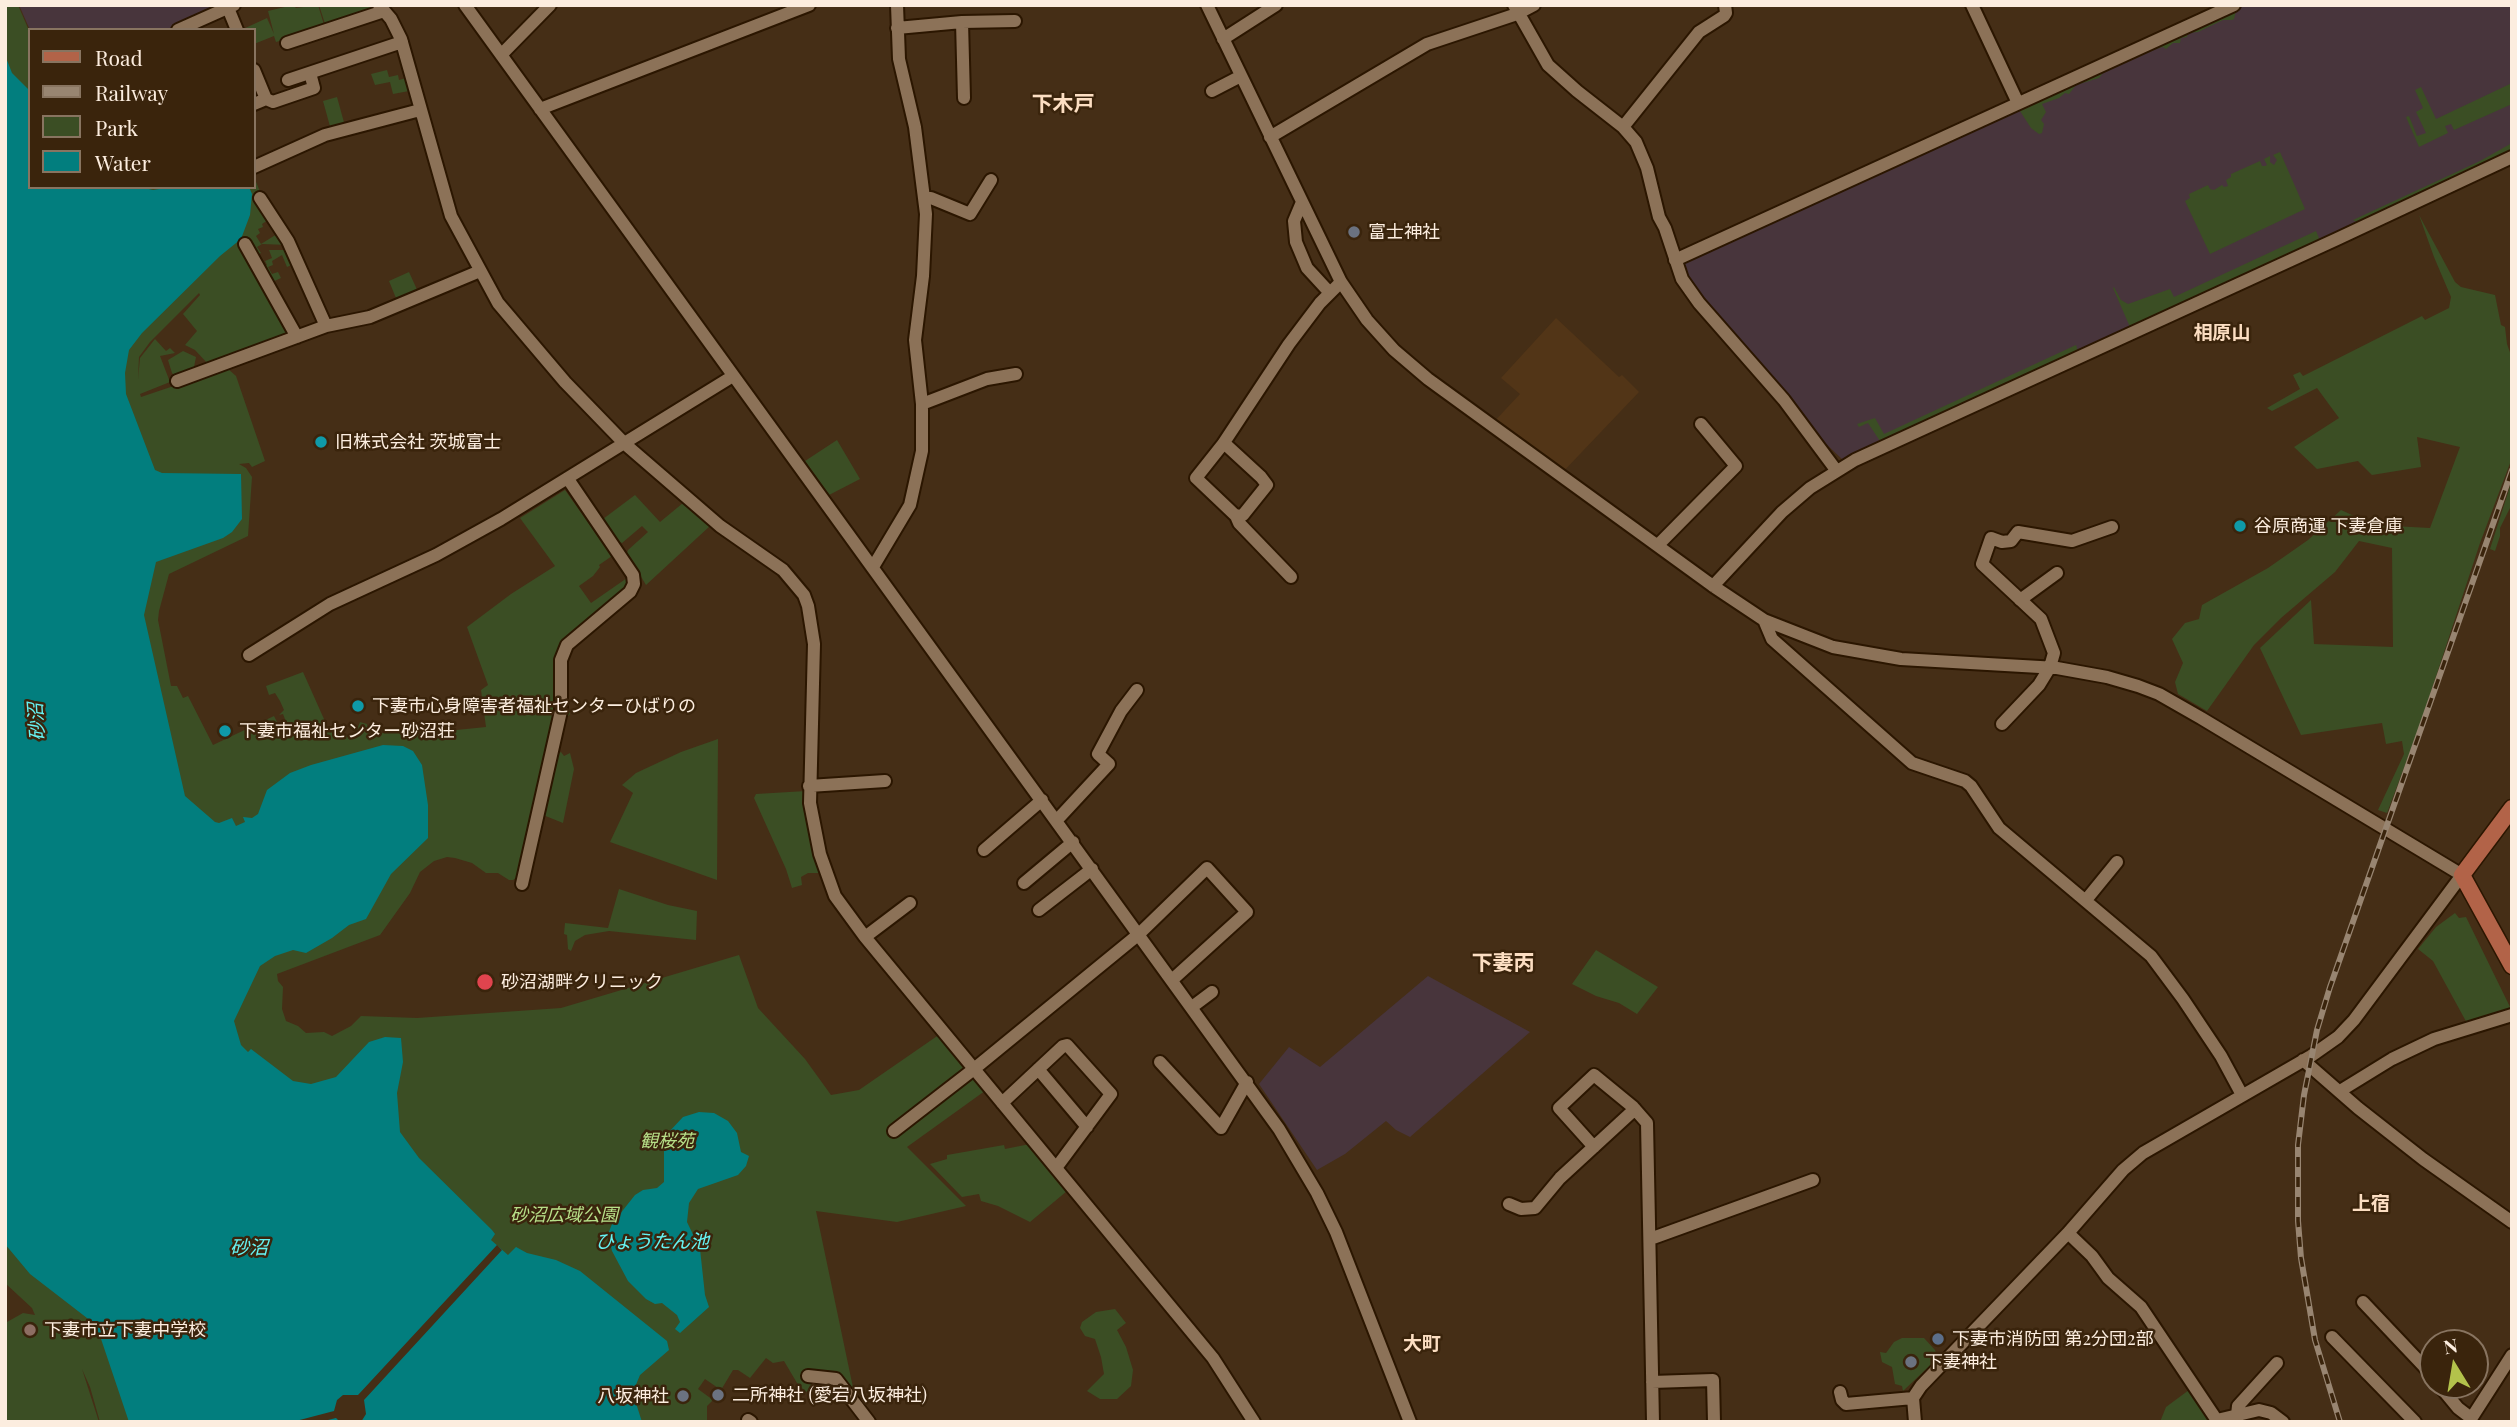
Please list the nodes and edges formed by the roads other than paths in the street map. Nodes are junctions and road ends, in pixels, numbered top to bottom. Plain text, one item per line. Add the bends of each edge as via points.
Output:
1 (465, 5) edge
2 (550, 5) edge
3 (809, 5) edge
4 (897, 5) edge
5 (1207, 5) edge
6 (1276, 5) edge
7 (1534, 5) edge
8 (1725, 5) edge
9 (1972, 5) edge
10 (2234, 5) edge
11 (231, 7) edge
12 (381, 8) edge
13 (1516, 10) edge
14 (1015, 21) dead end
15 (962, 22) junction
16 (183, 28) edge
17 (236, 28) edge
18 (897, 28) junction
19 (1223, 39) junction
20 (402, 42) junction
21 (287, 43) dead end
22 (500, 55) junction
23 (310, 73) junction
24 (1241, 76) junction
25 (288, 80) dead end
26 (256, 81) edge
27 (1212, 91) dead end
28 (964, 98) dead end
29 (260, 102) edge
30 (2018, 103) junction
31 (540, 109) junction
32 (420, 110) junction
33 (1623, 127) junction
34 (1270, 137) junction
35 (2512, 157) edge
36 (256, 166) edge
37 (991, 180) dead end
38 (260, 198) dead end
39 (924, 198) junction
40 (1302, 202) junction
41 (245, 244) dead end
42 (1675, 260) junction
43 (480, 271) junction
44 (1341, 282) junction
45 (1329, 293) junction
46 (326, 326) junction
47 (297, 337) junction
48 (1016, 374) dead end
49 (733, 376) junction
50 (177, 381) dead end
51 (922, 404) junction
52 (1701, 424) dead end
53 (625, 443) junction
54 (1224, 443) junction
55 (1836, 470) junction
56 (568, 479) junction
57 (1236, 516) junction
58 (2112, 527) dead end
59 (1658, 545) junction
60 (873, 567) junction
61 (2057, 573) dead end
62 (1291, 577) dead end
63 (1713, 586) junction
64 (2020, 600) junction
65 (1764, 620) junction
66 (249, 656) dead end
67 (2050, 667) junction
68 (1136, 690) dead end
69 (2002, 724) dead end
70 (885, 781) dead end
71 (810, 786) junction
72 (1042, 800) junction
73 (2512, 808) edge
74 (1057, 820) junction
75 (1073, 842) junction
76 (984, 849) dead end
77 (2117, 862) dead end
78 (1092, 869) junction
79 (2462, 875) junction
80 (1024, 883) dead end
81 (522, 884) dead end
82 (2086, 900) junction
83 (910, 903) dead end
84 (1039, 910) dead end
85 (1139, 934) junction
86 (865, 937) junction
87 (2512, 966) edge
88 (1172, 981) junction
89 (1212, 992) dead end
90 (1192, 1007) junction
91 (2512, 1015) edge
92 (2322, 1048) junction
93 (2303, 1060) junction
94 (1160, 1062) dead end
95 (974, 1069) junction
96 (1038, 1069) junction
97 (2319, 1072) junction
98 (1247, 1083) junction
99 (2340, 1091) junction
100 (2242, 1095) junction
101 (1002, 1103) junction
102 (1635, 1109) junction
103 (1087, 1127) junction
104 (894, 1131) dead end
105 (1594, 1147) junction
106 (1056, 1168) junction
107 (1813, 1180) dead end
108 (1509, 1204) dead end
109 (2512, 1222) edge
110 (2068, 1233) junction
111 (1650, 1240) junction
112 (2363, 1302) dead end
113 (2332, 1337) dead end
114 (2512, 1355) edge
115 (2419, 1361) edge
116 (2277, 1363) dead end
117 (808, 1376) dead end
118 (1652, 1382) junction
119 (1840, 1392) dead end
120 (1913, 1396) junction
121 (2451, 1399) edge
122 (2237, 1415) junction
123 (2470, 1420) edge
124 (2218, 1421) edge
125 (869, 1422) edge
126 (1254, 1422) edge
127 (1410, 1422) edge
128 (1653, 1422) edge
129 (1714, 1422) edge
130 (1914, 1422) edge
131 (2283, 1422) edge
132 (2415, 1422) edge

1 - 22 street
2 - 22 street
3 - 31 street
4 - 18 street
5 - 19 street
6 - 19 street
7 - 13 street
8 - 33 street via 1724,16 1699,32
9 - 30 street
10 - 30 street
11 - 16 street
11 - 17 street
12 - 20 street
12 - 21 street
13 - 33 street via 1548,65
13 - 34 street via 1427,44
14 - 15 street
15 - 18 street
15 - 28 street
18 - 39 street
19 - 24 street
20 - 23 street
20 - 32 street
22 - 31 street
23 - 25 street
23 - 29 street via 314,88
24 - 27 street
24 - 34 street
26 - 29 street
30 - 42 street
31 - 49 street
32 - 36 street via 325,135
32 - 43 street via 451,216
33 - 42 street via 1642,153
34 - 40 street
35 - 55 street
37 - 39 street via 970,214
38 - 46 street via 288,241
39 - 51 street via 923,276 915,340
40 - 44 street
40 - 45 street via 1294,221 1296,242 1307,268
41 - 47 street
42 - 55 street via 1699,303 1771,383
43 - 46 street via 370,317
43 - 53 street via 498,303
44 - 45 street
44 - 59 street via 1367,320 1428,379
45 - 54 street via 1266,375
46 - 47 street
47 - 50 street
48 - 51 street via 987,379
49 - 53 street
49 - 60 street
51 - 60 street via 922,451 914,493
52 - 59 street via 1736,466
53 - 56 street
53 - 71 street via 720,526 783,570 804,595 814,660
54 - 57 street via 1196,478
54 - 57 street via 1267,485 1243,515
55 - 63 street via 1782,512
56 - 66 street via 436,555 330,604
56 - 81 street via 633,575 634,584 567,645 561,660 561,710
57 - 62 street
58 - 64 street via 2071,541 2018,532 2011,541 1991,538 1982,564
59 - 63 street
60 - 72 street
61 - 64 street
63 - 65 street
64 - 67 street via 2041,619 2054,653
65 - 67 street via 1833,647 1877,656
65 - 82 street via 1772,639 1912,763 1972,786 1999,828
67 - 69 street
67 - 79 street via 2113,678 2159,694
68 - 74 street via 1098,754 1109,763 1107,769
70 - 71 street
71 - 86 street via 814,829 829,883
72 - 74 street
72 - 76 street
73 - 79 main road
74 - 75 street
75 - 78 street
75 - 80 street
77 - 82 street
78 - 84 street
78 - 85 street
79 - 87 main road
79 - 92 street via 2354,1020
82 - 100 street via 2161,968
83 - 86 street
85 - 88 street
85 - 88 street via 1207,868 1247,912
85 - 95 street
86 - 95 street
88 - 90 street
89 - 90 street
90 - 98 street
91 - 99 street via 2434,1039
92 - 93 street
92 - 97 street
93 - 97 street
93 - 100 street
94 - 98 street via 1221,1128
95 - 101 street
95 - 104 street
96 - 101 street
96 - 103 street
96 - 103 street via 1067,1045 1111,1094
97 - 99 street
98 - 127 street via 1323,1205
99 - 109 street
100 - 110 street via 2133,1160
101 - 106 street
102 - 105 street
102 - 105 street via 1594,1075 1576,1091 1559,1108
102 - 111 street via 1647,1123
103 - 106 street
105 - 108 street via 1535,1208
106 - 126 street via 1213,1358
107 - 111 street
110 - 120 street
110 - 124 street via 2141,1307
111 - 118 street
112 - 115 street
113 - 132 street
114 - 123 street
116 - 122 street via 2238,1406
117 - 125 street via 836,1379
118 - 128 street
118 - 129 street via 1713,1380
119 - 120 street via 1846,1404
120 - 130 street
121 - 123 street
122 - 124 street
122 - 131 street via 2264,1411

